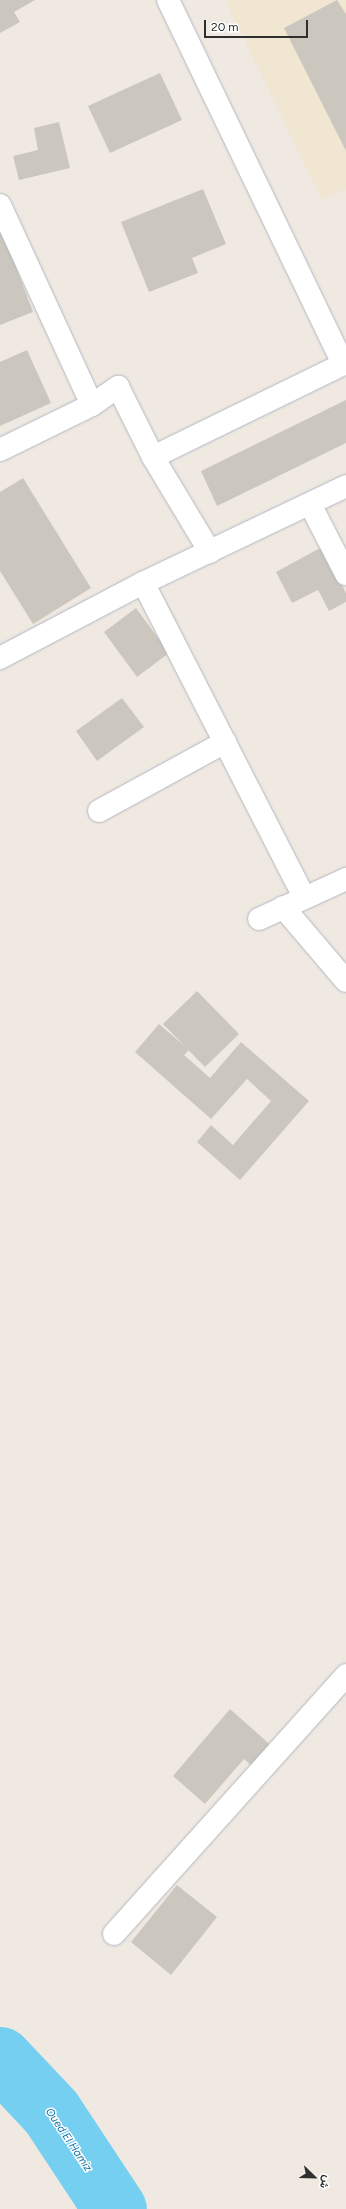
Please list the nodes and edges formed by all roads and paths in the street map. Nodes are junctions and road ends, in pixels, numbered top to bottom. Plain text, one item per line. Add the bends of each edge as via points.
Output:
1 (168, 0) edge
2 (0, 205) edge
3 (344, 364) edge
4 (92, 405) junction
5 (0, 450) edge
6 (153, 457) junction
7 (346, 486) edge
8 (310, 504) junction
9 (210, 552) junction
10 (346, 574) edge
11 (143, 583) junction
12 (0, 658) edge
13 (225, 742) junction
14 (99, 811) dead end
15 (346, 879) edge
16 (304, 897) junction
17 (283, 907) junction
18 (259, 919) dead end
19 (346, 981) edge
20 (346, 1675) edge
21 (114, 1934) dead end

1 - 3 street
2 - 4 street
3 - 6 street
4 - 5 street
4 - 6 street via 118,387
6 - 9 street
7 - 8 street
8 - 9 street
8 - 10 street
9 - 11 street
11 - 12 street
11 - 13 street
13 - 14 street
13 - 16 street
15 - 16 street
16 - 17 street
17 - 18 street
17 - 19 street
20 - 21 street

